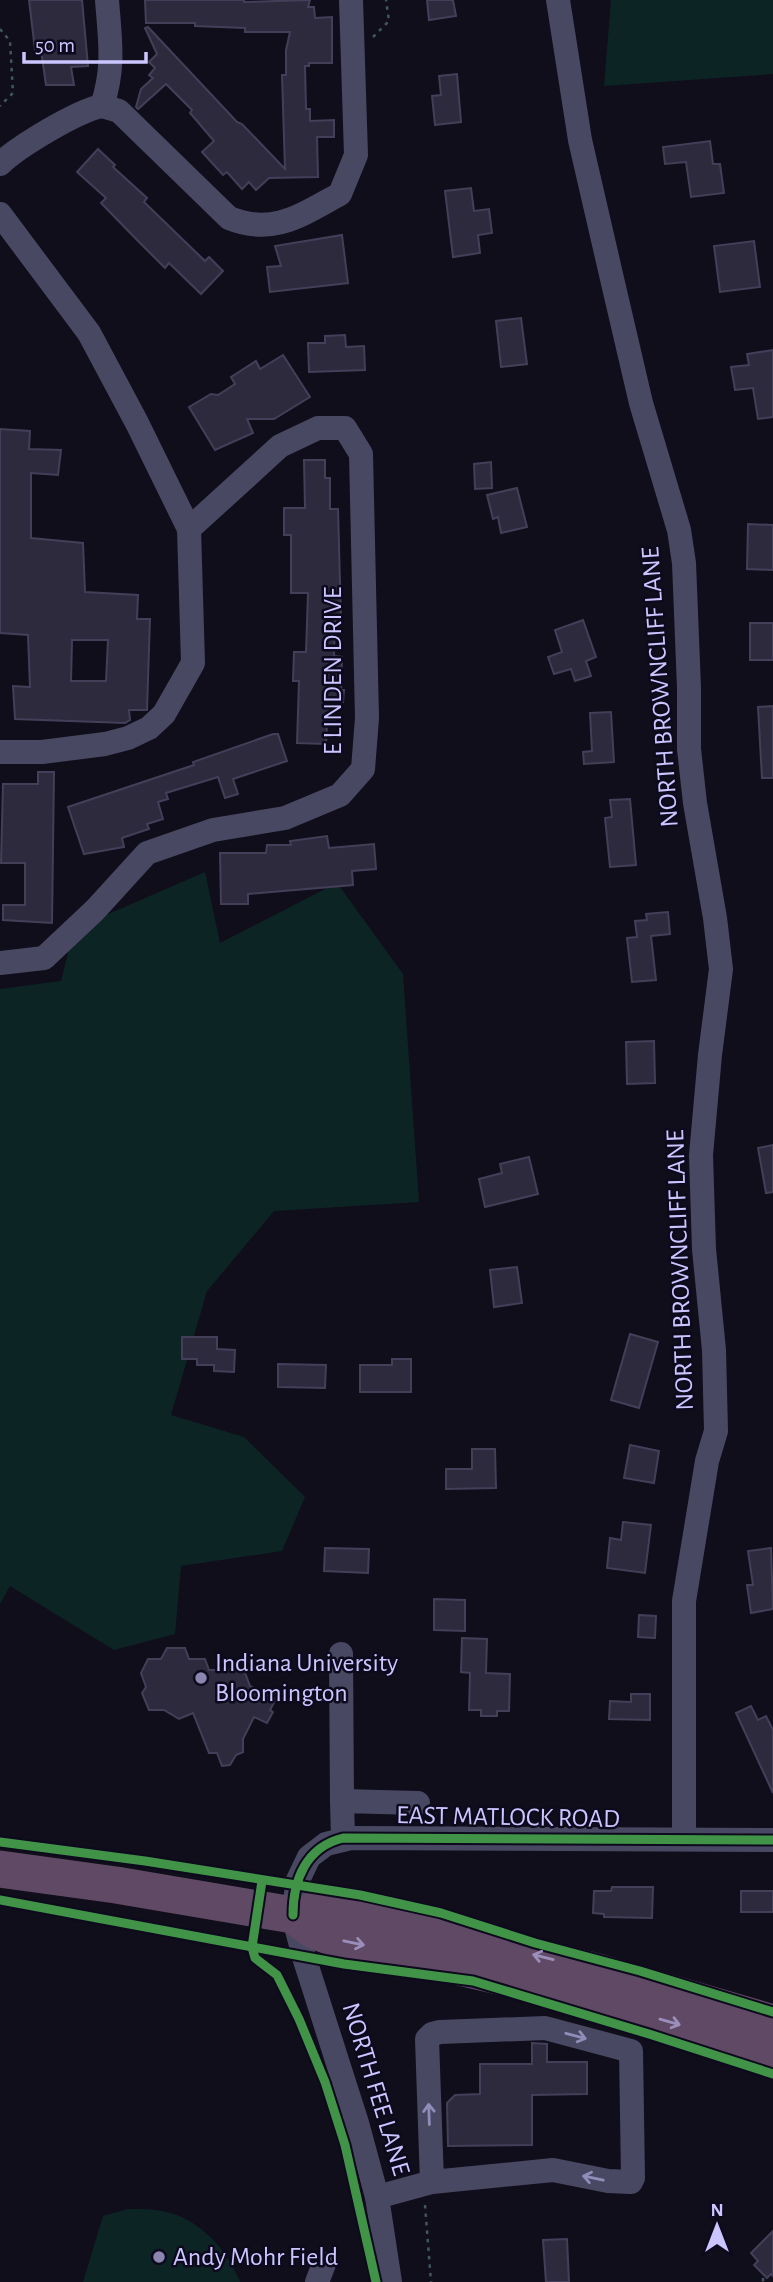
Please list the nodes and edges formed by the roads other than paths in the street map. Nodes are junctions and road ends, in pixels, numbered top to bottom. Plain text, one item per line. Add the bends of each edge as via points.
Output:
1 (107, 0) edge
2 (351, 0) edge
3 (558, 0) edge
4 (102, 106) junction
5 (0, 164) edge
6 (0, 214) edge
7 (189, 529) junction
8 (0, 752) edge
9 (0, 963) edge
10 (341, 1654) dead end
11 (342, 1801) junction
12 (418, 1803) dead end
13 (343, 1838) junction
14 (684, 1839) junction
15 (773, 1840) edge
16 (0, 1869) edge
17 (293, 1915) junction
18 (773, 2024) edge
19 (773, 2053) edge
20 (427, 2183) junction
21 (377, 2197) junction
22 (390, 2282) edge

1 - 4 street via 112,67
2 - 4 street via 356,155 340,194 300,215 261,226 229,218 119,111
3 - 14 street, NORTH BROWNCLIFF LANE via 580,140 641,403 680,530 690,688 689,749 721,969 701,1155 716,1431 684,1601
4 - 5 street via 69,119
6 - 7 street via 89,333
7 - 8 street via 193,663 164,714 149,728 105,744
7 - 9 street, E LINDEN DRIVE via 280,446 318,428 345,428 361,454 367,718 363,769 340,795 285,818 214,830 147,853 44,958
10 - 11 street
11 - 12 street
11 - 13 street
13 - 14 street, EAST MATLOCK ROAD
13 - 17 street, EAST MATLOCK ROAD via 322,1846 307,1861
14 - 15 street, EAST MATLOCK ROAD
16 - 17 highway
18 -> 17 highway via 598,1972 434,1931 340,1911
17 -> 19 highway via 334,1938 568,1993
17 - 21 street, NORTH FEE LANE
20 -> 20 street via 427,2039 432,2034 545,2028 631,2051 631,2182 608,2182 554,2170
20 - 21 street
21 - 22 street, NORTH FEE LANE

